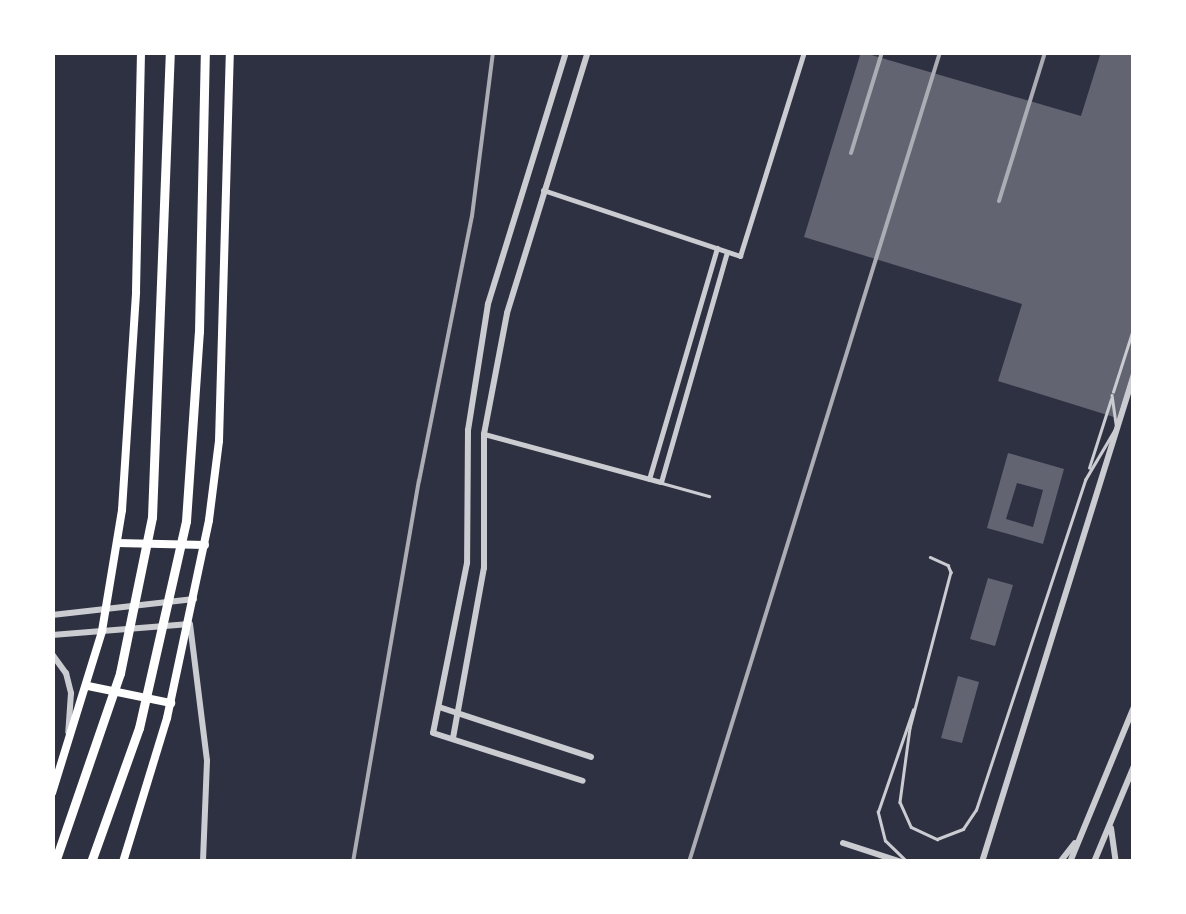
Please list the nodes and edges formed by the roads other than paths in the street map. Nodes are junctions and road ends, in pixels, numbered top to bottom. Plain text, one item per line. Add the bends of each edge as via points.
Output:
1 (141, 52) edge
2 (170, 52) edge
3 (205, 52) edge
4 (230, 52) edge
5 (566, 52) edge
6 (588, 52) edge
7 (804, 52) edge
8 (542, 190) junction
9 (717, 248) junction
10 (727, 252) junction
11 (1134, 326) edge
12 (1134, 374) edge
13 (1112, 394) junction
14 (1117, 428) junction
15 (484, 434) junction
16 (649, 479) junction
17 (1085, 480) junction
18 (661, 482) junction
19 (708, 496) dead end
20 (117, 544) junction
21 (205, 545) junction
22 (930, 557) dead end
23 (195, 599) junction
24 (107, 610) junction
25 (52, 616) edge
26 (190, 624) junction
27 (102, 631) junction
28 (52, 635) edge
29 (52, 654) edge
30 (88, 686) junction
31 (917, 698) junction
32 (171, 702) junction
33 (438, 707) junction
34 (1133, 707) edge
35 (457, 712) junction
36 (452, 738) junction
37 (65, 755) junction
38 (591, 758) dead end
39 (1134, 766) edge
40 (583, 782) dead end
41 (52, 793) edge
42 (1112, 817) junction
43 (1082, 834) junction
44 (843, 843) dead end
45 (55, 862) edge
46 (90, 862) edge
47 (124, 862) edge
48 (202, 862) edge
49 (904, 862) edge
50 (982, 862) edge
51 (1060, 862) edge
52 (1070, 862) edge
53 (1094, 862) edge
54 (1116, 862) edge

1 - 20 main road via 130,419
2 - 45 highway via 152,517 120,674
3 - 46 highway via 199,332 186,521 151,684
4 - 21 main road via 219,441
5 - 33 street via 488,304 468,430 467,563
6 - 8 street
7 - 10 street via 740,256
8 - 9 street
8 - 15 street via 506,314
9 - 10 street
9 - 16 street
10 - 18 street
11 - 13 lane
12 - 14 street
13 - 14 lane
13 - 17 lane
14 - 17 lane
14 - 50 street
15 - 16 street
15 - 35 street via 484,568
16 - 18 street
17 - 31 lane via 973,818 955,834 928,838 911,827 900,802
18 - 19 lane
20 - 21 main road
20 - 24 main road
21 - 23 main road
22 - 31 lane via 952,572
23 - 24 street
23 - 26 main road
24 - 25 street
24 - 27 main road
26 - 27 street
26 - 32 main road
26 - 48 street via 208,761
27 - 28 street
27 - 30 main road
29 - 37 street via 71,693
30 - 32 main road
30 - 37 main road
31 - 49 lane via 878,812 885,841
32 - 47 main road
33 - 35 street
33 - 36 street via 433,733
34 - 43 street
35 - 36 street
35 - 38 street
36 - 40 street
37 - 41 main road
39 - 42 street
42 - 53 street
42 - 54 street
43 - 51 street
43 - 52 street
44 - 49 street

